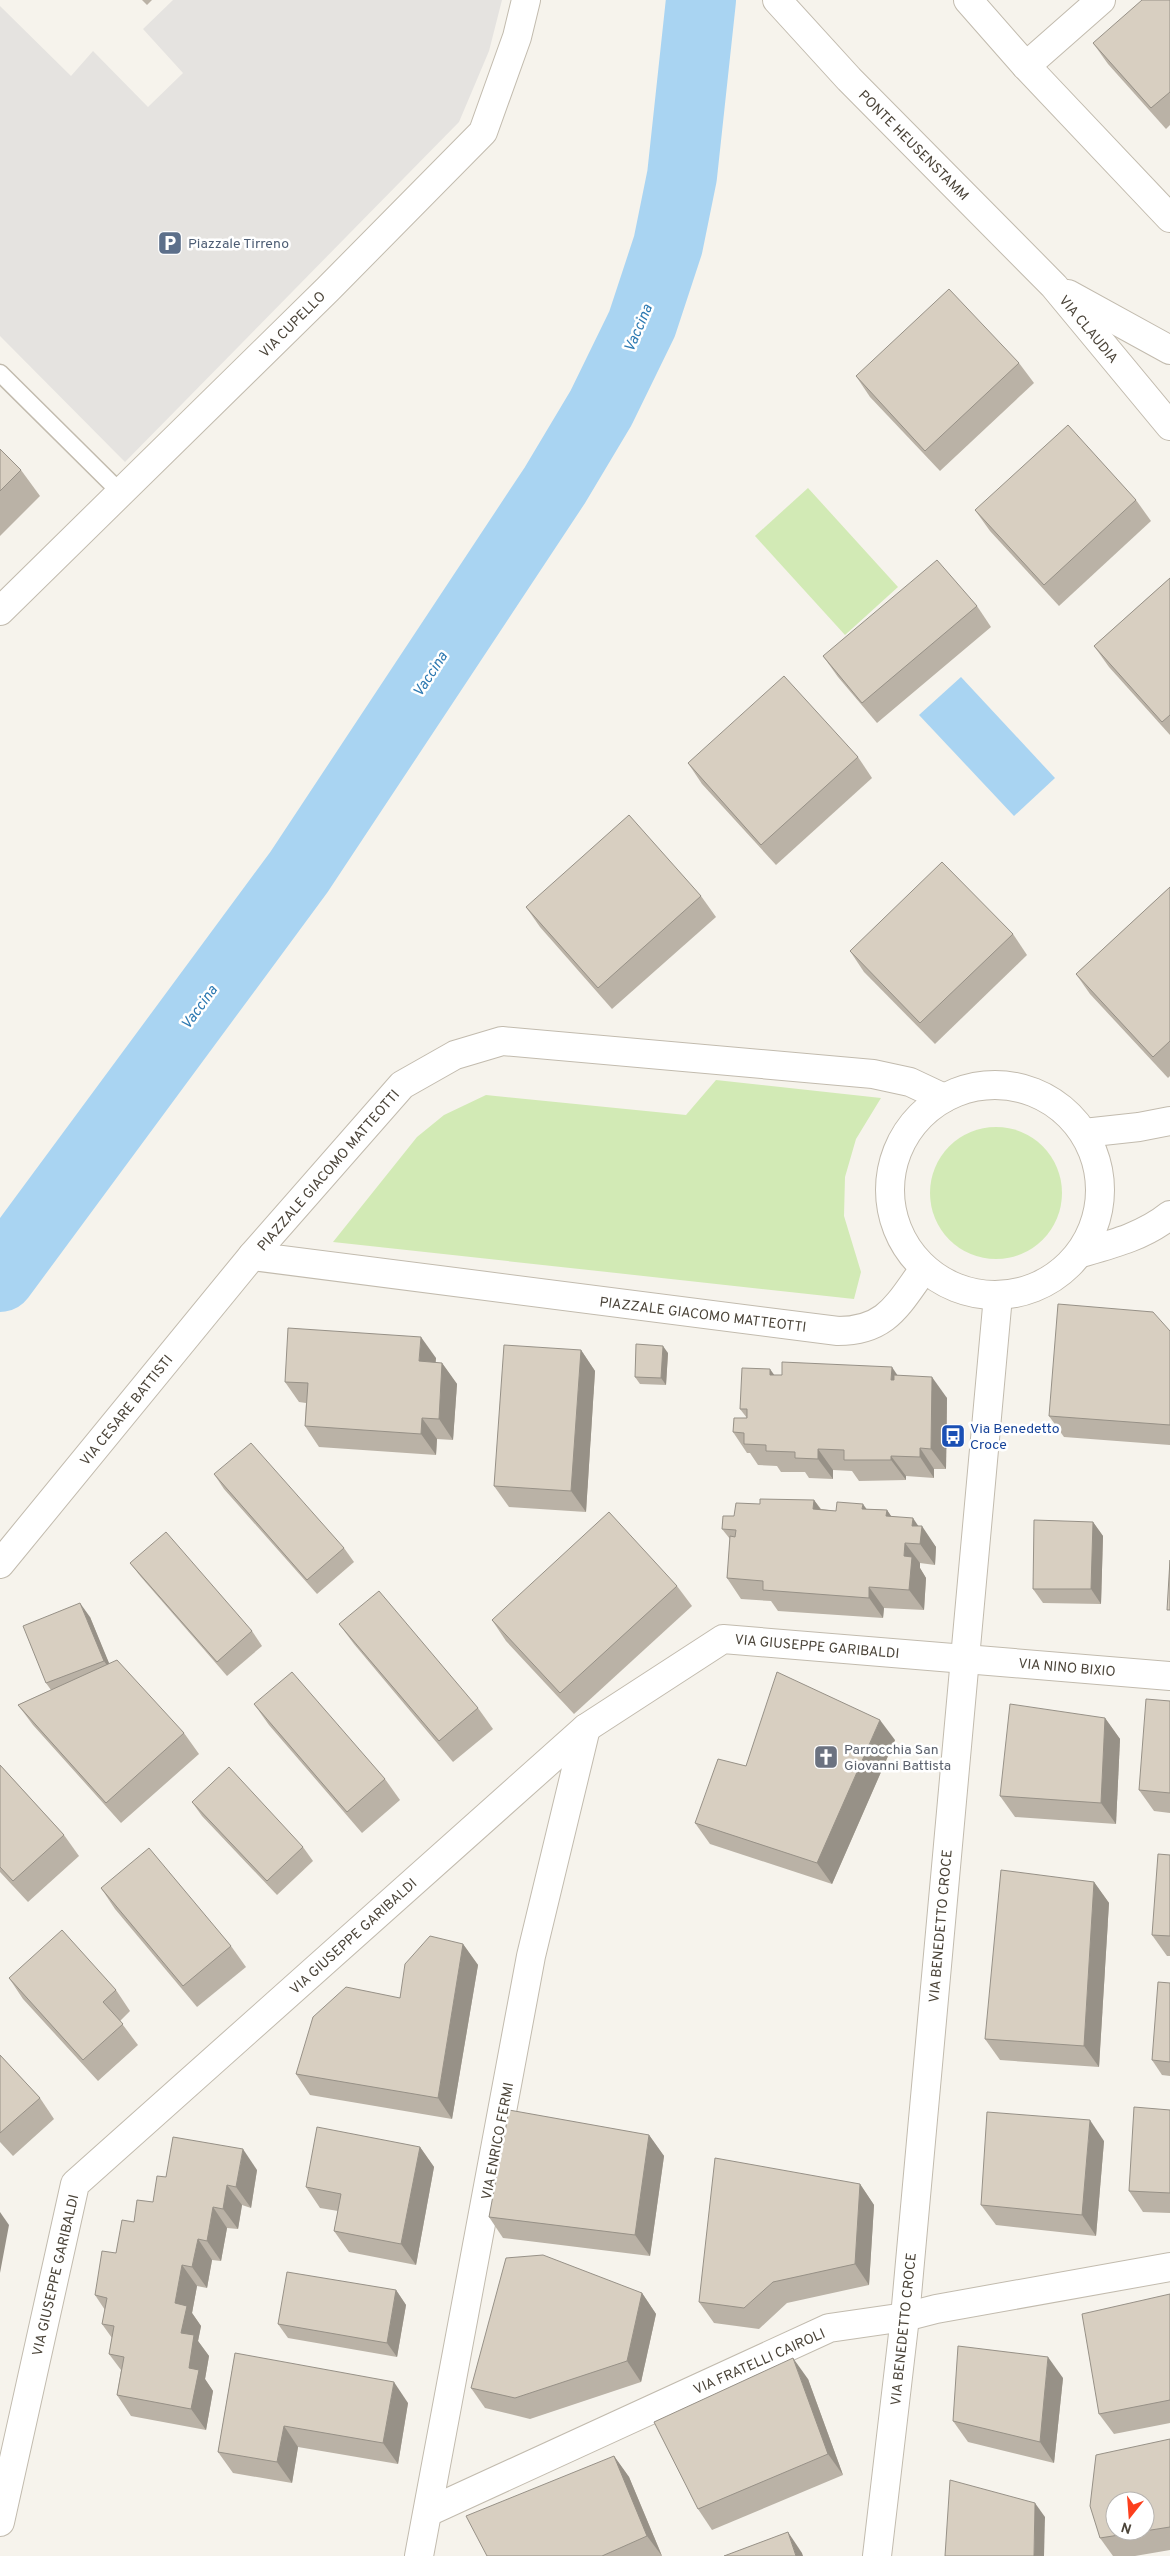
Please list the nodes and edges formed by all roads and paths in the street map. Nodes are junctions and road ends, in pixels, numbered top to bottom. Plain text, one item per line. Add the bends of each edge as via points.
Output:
1 (526, 0) edge
2 (777, 0) edge
3 (968, 0) edge
4 (1101, 0) edge
5 (1026, 66) junction
6 (1170, 218) edge
7 (1054, 286) junction
8 (1170, 350) edge
9 (0, 373) edge
10 (1170, 426) edge
11 (121, 493) junction
12 (0, 611) edge
13 (944, 1098) junction
14 (1170, 1122) edge
15 (1084, 1132) junction
16 (1170, 1215) edge
17 (1081, 1252) junction
18 (252, 1256) junction
19 (924, 1269) junction
20 (998, 1296) junction
21 (0, 1564) edge
22 (964, 1658) junction
23 (1170, 1676) edge
24 (586, 1728) junction
25 (1170, 2267) edge
26 (905, 2317) junction
27 (428, 2512) junction
28 (0, 2522) edge
29 (419, 2556) edge
30 (877, 2556) edge

1 - 11 street, VIA CUPELLO via 517,37 483,132
2 - 7 street, PONTE HEUSENSTAMM via 849,79
3 - 5 street
4 - 5 street
5 - 6 street
7 - 8 street, VIA CLAUDIA
7 - 10 street, VIA CLAUDIA
9 - 11 lane
11 - 12 street, VIA CUPELLO
13 - 15 street via 973,1086 1005,1085 1036,1092 1063,1109
13 - 18 street, PIAZZALE GIACOMO MATTEOTTI via 910,1082 873,1074 502,1042 455,1055 402,1085
13 - 19 street via 917,1118 899,1146 890,1178 891,1212 903,1242
14 - 15 street
15 - 17 street via 1097,1161 1101,1193 1096,1224
16 - 17 street via 1141,1233
17 - 20 street via 1058,1275 1030,1290
18 - 19 street, PIAZZALE GIACOMO MATTEOTTI via 838,1331 869,1328 886,1318
18 - 21 street, VIA CESARE BATTISTI
19 - 20 street via 946,1284 972,1293
20 - 22 street, VIA BENEDETTO CROCE
22 - 23 street, VIA NINO BIXIO
22 - 24 street, VIA GIUSEPPE GARIBALDI via 723,1638
22 - 26 street, VIA BENEDETTO CROCE
24 - 27 street, VIA ENRICO FERMI via 531,1956
24 - 28 street, VIA GIUSEPPE GARIBALDI via 76,2184
25 - 26 street, VIA FRATELLI CAIROLI
26 - 27 street, VIA FRATELLI CAIROLI via 829,2328
26 - 30 street, VIA BENEDETTO CROCE
27 - 29 street, VIA ENRICO FERMI

